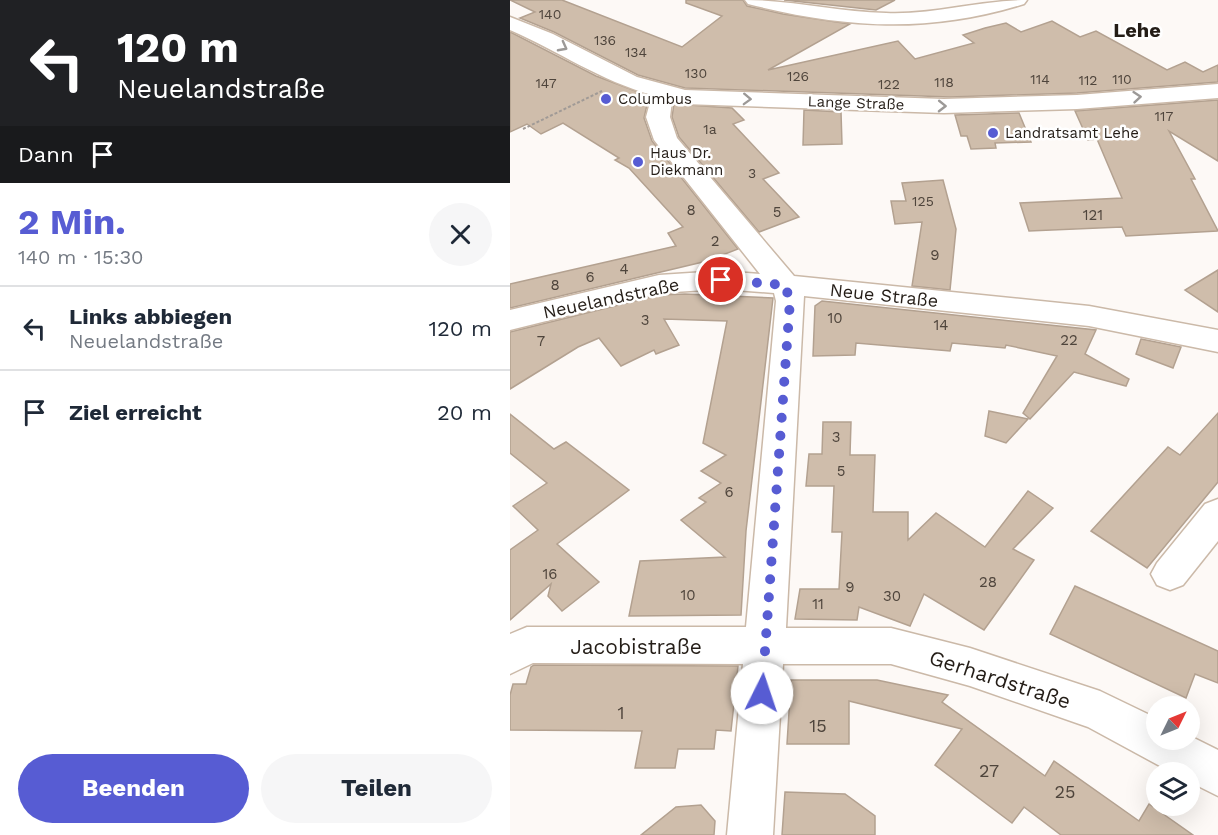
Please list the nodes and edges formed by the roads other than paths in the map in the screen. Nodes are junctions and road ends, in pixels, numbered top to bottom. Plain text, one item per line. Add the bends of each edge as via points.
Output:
1 (755, 0) edge
2 (1017, 0) edge
3 (510, 23) edge
4 (1218, 91) edge
5 (664, 94) junction
6 (785, 285) junction
7 (510, 320) edge
8 (1218, 341) edge
9 (1218, 514) edge
10 (1170, 573) dead end
11 (765, 646) junction
12 (510, 656) edge
13 (1218, 774) edge
14 (750, 835) edge

1 - 2 street via 832,15 924,21 970,15
3 -> 5 street, Lange Straße via 625,80
5 -> 4 street, Lange Straße via 944,106 1059,103
5 - 6 street via 657,104 657,113 666,140
6 - 7 street, Neuelandstraße via 721,280 659,284
6 - 8 street, Neue Straße via 1089,316
6 - 11 street via 790,301
9 - 10 street
11 - 12 street, Jacobistraße via 527,645
11 - 13 street, Gerhardstraße via 891,646 958,664 1100,711
11 - 14 street

